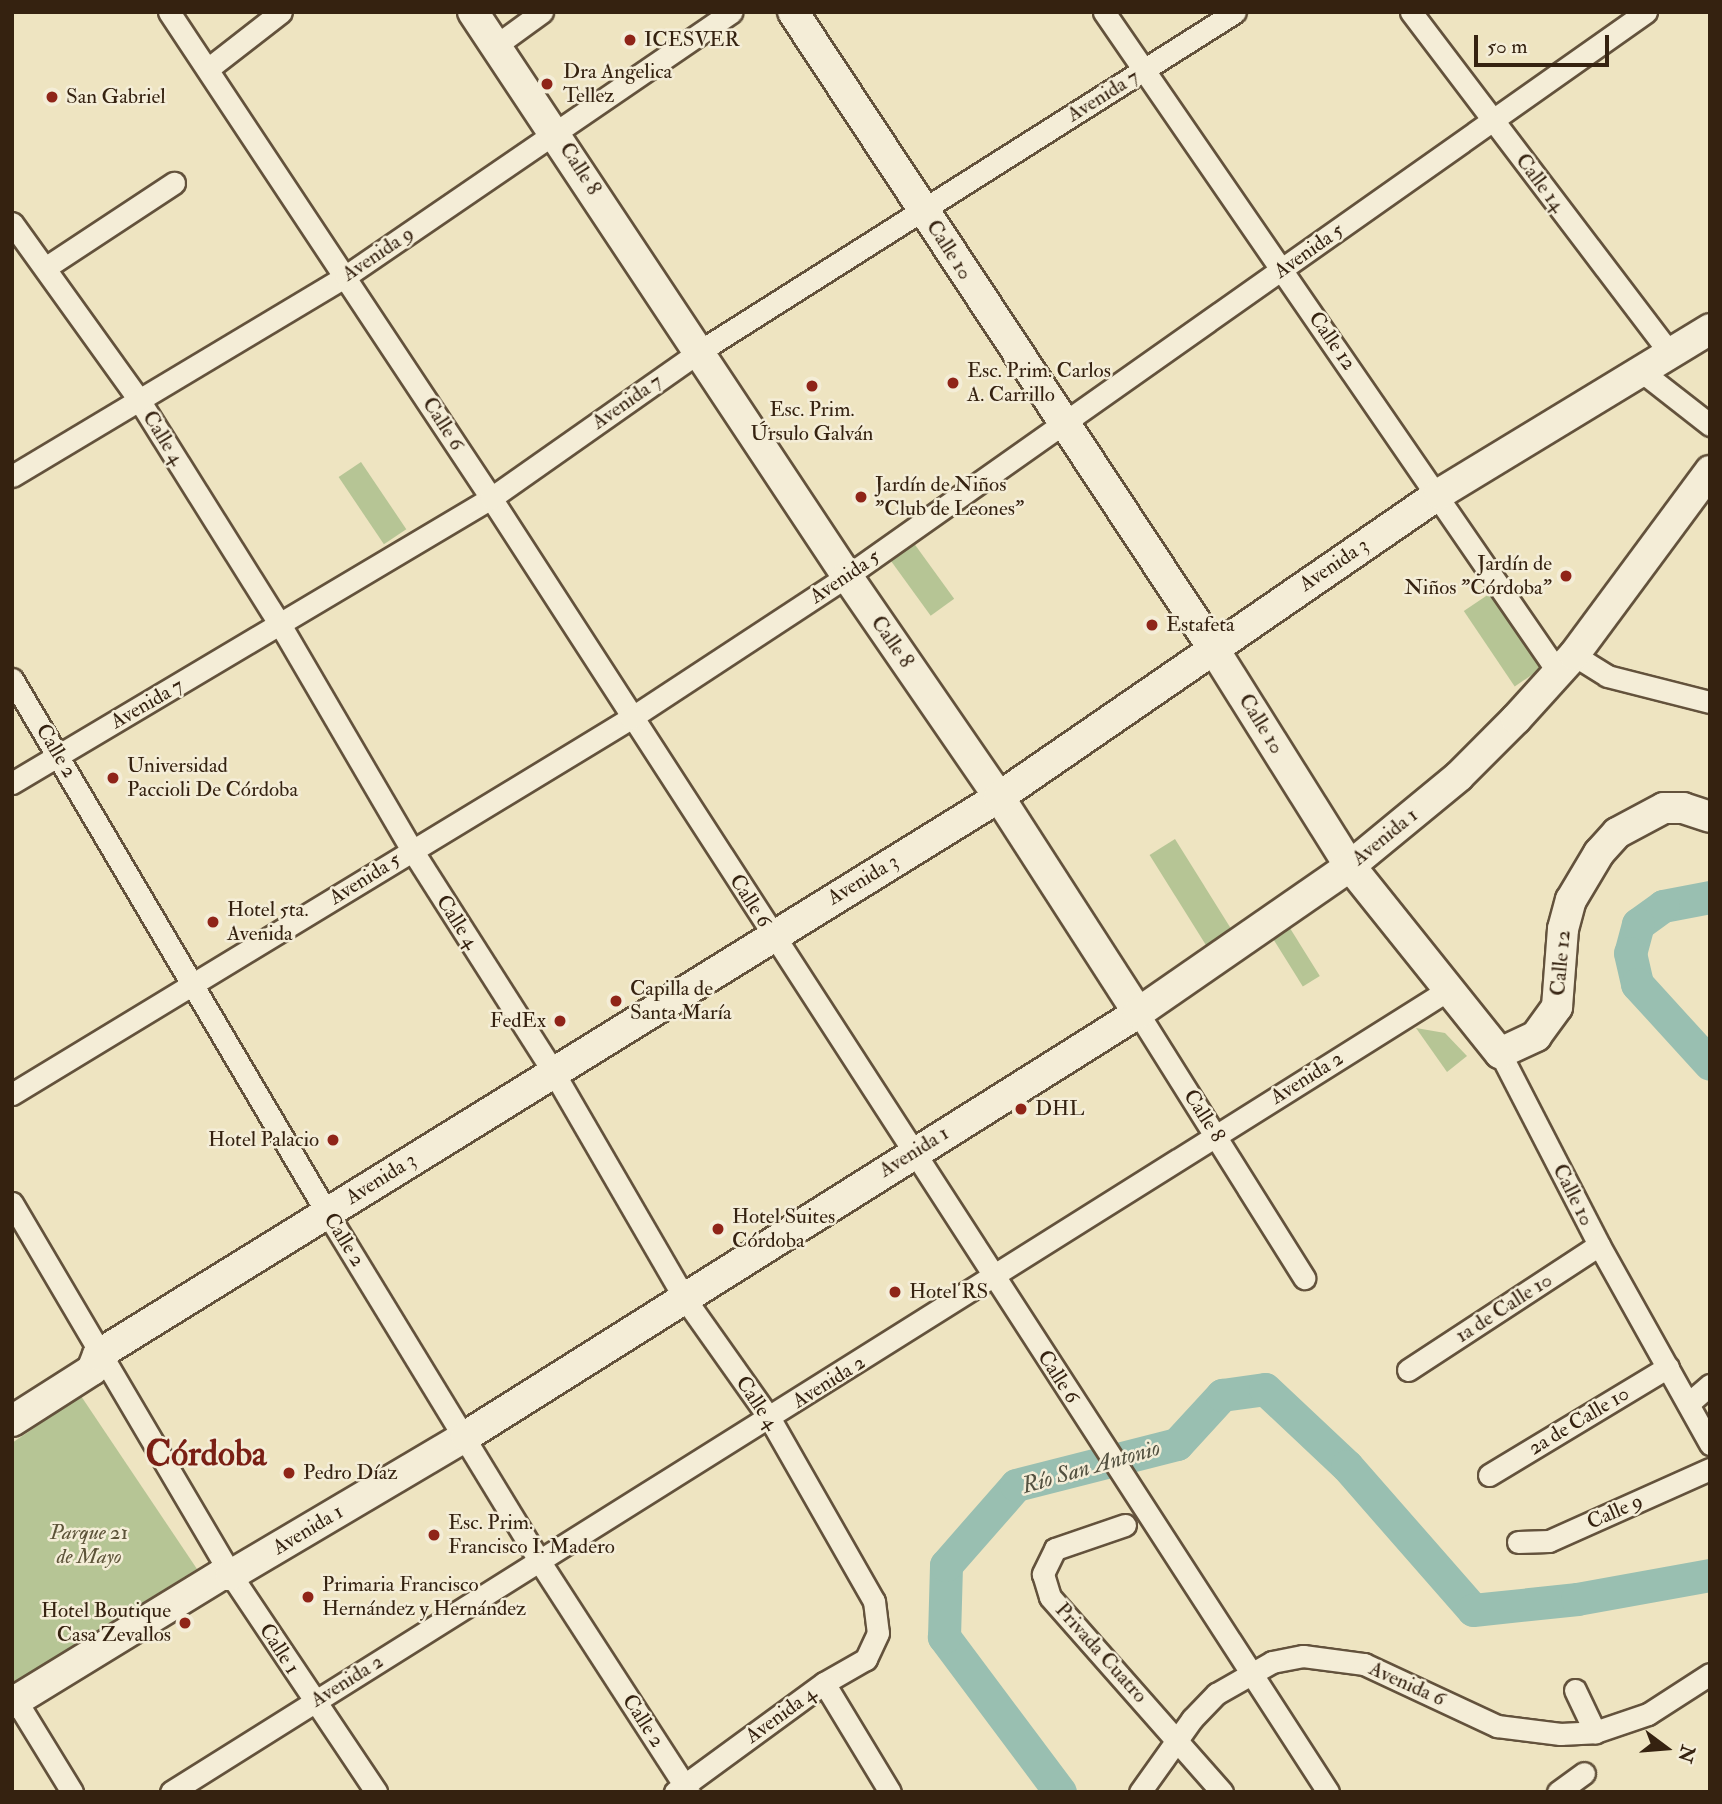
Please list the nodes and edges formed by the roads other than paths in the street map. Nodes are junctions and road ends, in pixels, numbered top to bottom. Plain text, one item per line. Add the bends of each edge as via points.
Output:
1 (169, 12) edge
2 (281, 12) edge
3 (472, 12) edge
4 (542, 12) edge
5 (731, 12) edge
6 (793, 12) edge
7 (1104, 12) edge
8 (1235, 12) edge
9 (1411, 12) edge
10 (1646, 12) edge
11 (495, 46) junction
12 (209, 68) junction
13 (1143, 72) junction
14 (1495, 123) junction
15 (556, 133) junction
16 (174, 183) dead end
17 (921, 208) junction
18 (12, 223) edge
19 (48, 266) junction
20 (1282, 269) junction
21 (346, 276) junction
22 (1710, 329) edge
23 (700, 351) junction
24 (1670, 353) junction
25 (1641, 371) junction
26 (139, 400) junction
27 (1062, 424) junction
28 (1710, 425) edge
29 (1710, 471) edge
30 (12, 476) edge
31 (1439, 494) junction
32 (491, 498) junction
33 (847, 576) junction
34 (281, 626) junction
35 (1213, 648) junction
36 (1566, 663) junction
37 (12, 679) edge
38 (1710, 702) edge
39 (631, 718) junction
40 (58, 756) junction
41 (12, 783) edge
42 (999, 797) junction
43 (1710, 817) edge
44 (412, 850) junction
45 (1350, 866) junction
46 (772, 936) junction
47 (194, 984) junction
48 (1448, 990) junction
49 (1138, 1013) junction
50 (1500, 1053) junction
51 (554, 1073) junction
52 (12, 1094) edge
53 (1217, 1135) junction
54 (914, 1152) junction
55 (12, 1203) edge
56 (327, 1213) junction
57 (1599, 1245) junction
58 (995, 1277) junction
59 (1304, 1278) dead end
60 (685, 1298) junction
61 (98, 1355) junction
62 (1668, 1367) junction
63 (1408, 1370) dead end
64 (1710, 1385) edge
65 (1689, 1403) junction
66 (770, 1419) junction
67 (12, 1420) edge
68 (466, 1436) junction
69 (1710, 1444) edge
70 (1710, 1469) edge
71 (1489, 1475) dead end
72 (1125, 1525) dead end
73 (1518, 1542) dead end
74 (538, 1559) junction
75 (231, 1575) junction
76 (878, 1633) joint
77 (1248, 1674) junction
78 (1710, 1674) edge
79 (824, 1683) junction
80 (1575, 1690) dead end
81 (14, 1699) edge
82 (313, 1702) junction
83 (1595, 1732) junction
84 (1179, 1740) junction
85 (1584, 1773) dead end
86 (683, 1790) edge
87 (72, 1792) edge
88 (171, 1792) edge
89 (376, 1792) edge
90 (890, 1792) edge
91 (1140, 1792) edge
92 (1222, 1792) edge
93 (1328, 1792) edge
94 (1558, 1792) edge

1 - 12 street, Calle 6
2 - 12 street
3 - 11 main road, Calle 8
4 - 11 street
5 - 15 street, Avenida 9
6 - 17 main road, Calle 10
7 - 13 street, Calle 12
8 - 13 street, Avenida 7
9 - 14 street, Calle 14
10 - 14 street, Avenida 5
11 - 15 main road, Calle 8
12 - 21 street, Calle 6
13 - 17 street, Avenida 7
13 - 20 street, Calle 12
14 - 20 street, Avenida 5
14 - 24 street, Calle 14
15 - 21 street, Avenida 9
15 - 23 main road, Calle 8
16 - 19 street
17 - 23 street, Avenida 7
17 - 27 main road, Calle 10
18 - 19 street, Calle 4
19 - 26 street, Calle 4
20 - 27 street, Avenida 5
20 - 31 street, Calle 12
21 - 26 street, Avenida 9
21 - 32 street, Calle 6
22 - 24 main road, Avenida 3
23 - 32 street, Avenida 7
23 - 33 main road, Calle 8
24 - 25 main road, Avenida 3
25 - 28 street
25 - 31 main road, Avenida 3
26 - 30 street, Avenida 9
26 - 34 street, Calle 4
27 - 33 street, Avenida 5
27 - 35 main road, Calle 10
29 - 36 main road, Avenida 1
31 - 35 main road, Avenida 3
31 - 36 street, Calle 12
32 - 34 street, Avenida 7
32 - 39 street, Calle 6
33 - 39 street, Avenida 5
33 - 42 main road, Calle 8
34 - 40 street, Avenida 7
34 - 44 street, Calle 4
35 - 42 main road, Avenida 3
35 - 45 main road, Calle 10
36 - 38 street, Calle 12
36 - 45 main road, Avenida 1 via 1459,776
37 - 40 street, Calle 2
39 - 44 street, Avenida 5
39 - 46 street, Calle 6
40 - 41 street, Avenida 7
40 - 47 street, Calle 2
42 - 46 main road, Avenida 3
42 - 49 main road, Calle 8
43 - 50 main road, Calle 12 via 1683,808 1664,808 1617,833 1599,853 1571,900 1563,929 1557,1007 1536,1036
44 - 47 street, Avenida 5
44 - 51 street, Calle 4
45 - 48 main road, Calle 10
45 - 49 main road, Avenida 1
46 - 51 main road, Avenida 3
46 - 54 street, Calle 6
47 - 52 street, Avenida 5
47 - 56 street, Calle 2
48 - 50 main road, Calle 10
48 - 53 street, Avenida 2
49 - 53 street, Calle 8
49 - 54 main road, Avenida 1
50 - 57 street, Calle 10
51 - 56 main road, Avenida 3
51 - 60 street, Calle 4
53 - 58 street, Avenida 2
53 - 59 street, Calle 8
54 - 58 street, Calle 6
54 - 60 main road, Avenida 1
55 - 61 street
56 - 61 main road, Avenida 3
56 - 68 street, Calle 2
57 - 62 street, Calle 10
57 - 63 street, 1a de Calle 10
58 - 66 street, Avenida 2
58 - 77 street, Calle 6
60 - 66 street, Calle 4
60 - 68 main road, Avenida 1
61 - 67 main road, Avenida 3 via 92,1370
61 - 75 street, Calle 1
62 - 65 street, Calle 10
62 - 71 street, 2a de Calle 10
64 - 65 street
65 - 69 street, Calle 10
66 - 74 street, Avenida 2
66 - 76 street, Calle 4 via 874,1601
68 - 74 street, Calle 2
68 - 75 main road, Avenida 1
70 - 73 street, Calle 9 via 1549,1541
72 - 84 street, Privada Cuatro via 1055,1549 1043,1574 1050,1597
74 - 82 street, Avenida 2
74 - 86 street, Calle 2
75 - 81 main road, Avenida 1 via 221,1574
75 - 82 street, Calle 1
76 - 79 street, Avenida 4 via 866,1659
77 - 83 street, Avenida 6 via 1303,1656 1364,1664 1497,1726 1560,1734
77 - 84 street, Avenida 6 via 1216,1694
77 - 93 street, Calle 6
78 - 83 street, Avenida 6 via 1648,1714
79 - 86 street, Avenida 4
79 - 90 street
80 - 83 street
81 - 87 street
82 - 88 street, Avenida 2
82 - 89 street, Calle 1
84 - 91 street, Avenida 6
84 - 92 street, Privada Cuatro
85 - 94 street

